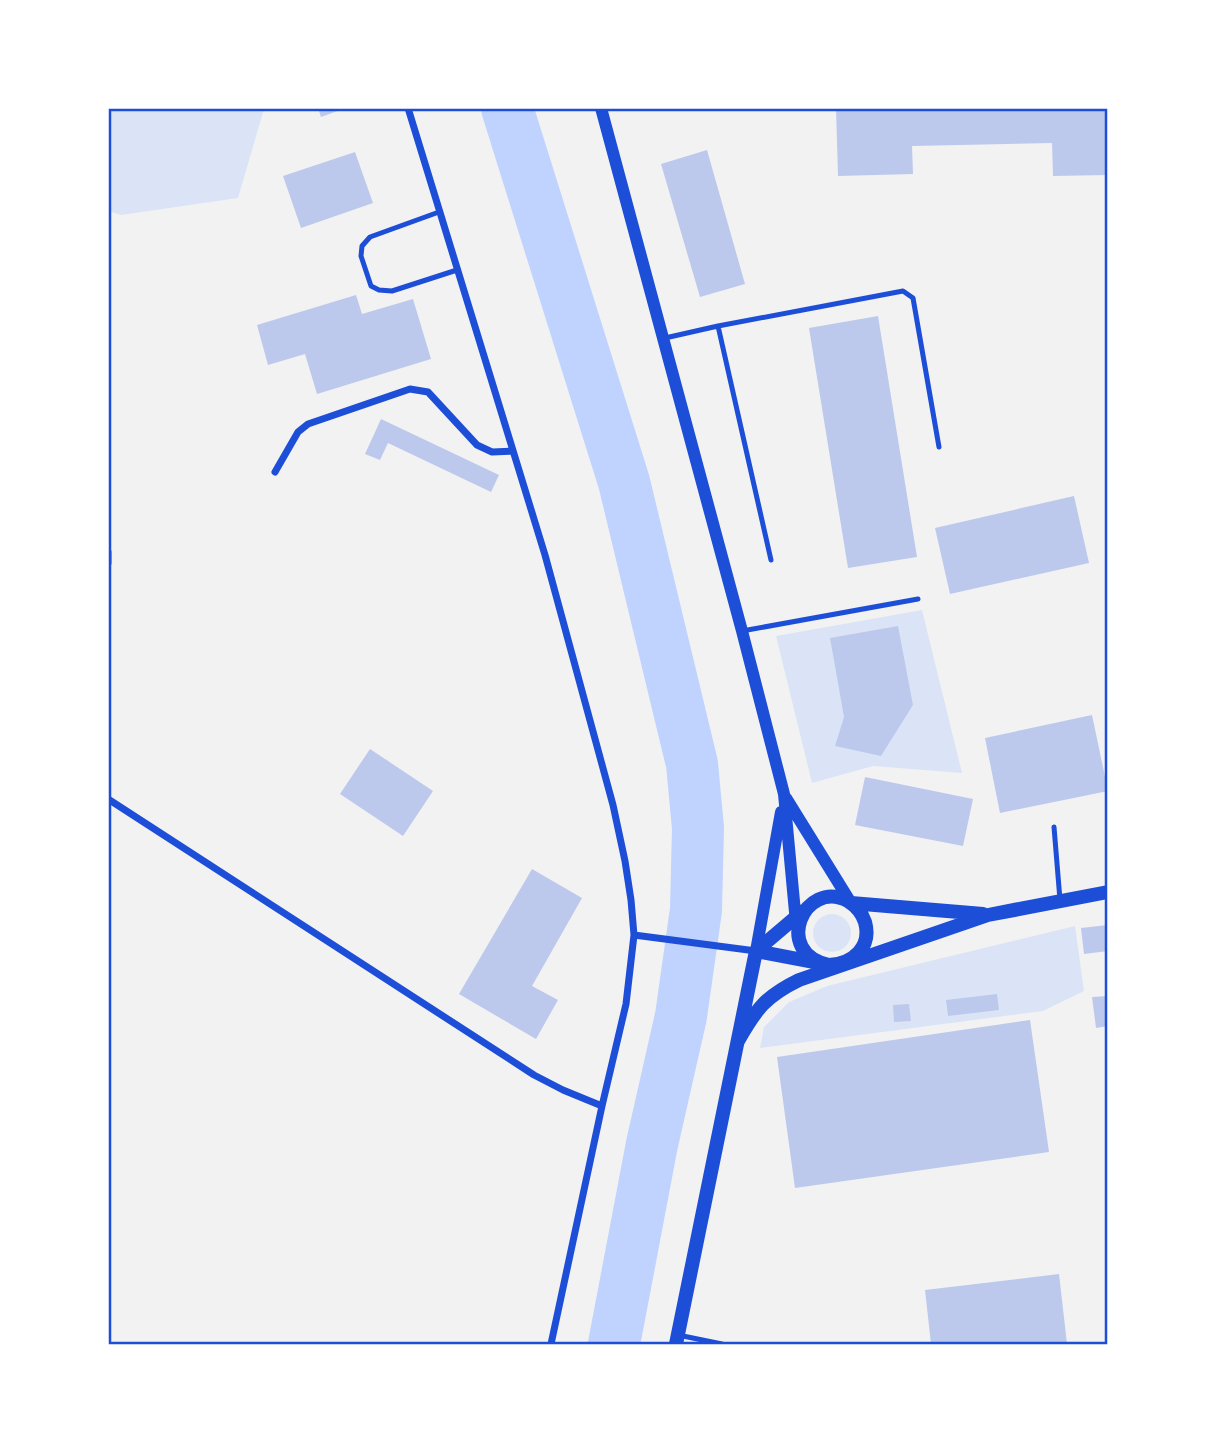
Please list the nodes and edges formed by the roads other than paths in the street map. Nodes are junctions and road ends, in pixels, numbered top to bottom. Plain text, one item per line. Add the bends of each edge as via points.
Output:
1 (408, 108) edge
2 (601, 108) edge
3 (439, 212) junction
4 (457, 270) junction
5 (718, 326) junction
6 (662, 339) junction
7 (939, 447) dead end
8 (513, 451) junction
9 (275, 472) dead end
10 (108, 552) edge
11 (771, 560) dead end
12 (108, 563) edge
13 (918, 599) dead end
14 (742, 631) junction
15 (784, 794) junction
16 (108, 799) edge
17 (1054, 827) dead end
18 (1108, 892) edge
19 (1060, 900) junction
20 (851, 903) junction
21 (809, 906) junction
22 (988, 915) junction
23 (795, 918) junction
24 (634, 935) junction
25 (798, 937) junction
26 (756, 951) junction
27 (835, 965) junction
28 (738, 1041) junction
29 (601, 1106) junction
30 (677, 1340) edge
31 (551, 1345) edge
32 (722, 1345) edge

1 - 3 street
2 - 6 street
3 - 4 street
3 - 4 lane via 370,237 361,256 371,286 379,290 392,291
4 - 8 street
5 - 6 lane
5 - 7 lane via 903,291 913,298
5 - 11 lane
6 - 14 street
8 - 9 street via 492,452 477,445 428,392 410,389 308,424 298,432
8 - 24 street via 613,805
10 - 12 street
13 - 14 lane
14 - 15 street
15 - 20 street
15 - 23 street
15 - 26 street
16 - 29 street via 534,1075
17 - 19 lane
18 - 19 main road
19 - 22 main road
20 - 21 main road via 829,897
20 - 22 main road
20 - 27 main road via 864,920 864,943 851,960
21 - 23 main road
21 - 25 main road via 798,926
22 - 27 main road
23 - 25 street
23 - 26 main road
24 - 26 street
24 - 29 street via 626,1004
25 - 27 main road via 809,957
26 - 27 main road
26 - 28 main road
27 - 28 main road via 767,999
28 - 30 main road
29 - 31 street
30 - 32 lane

